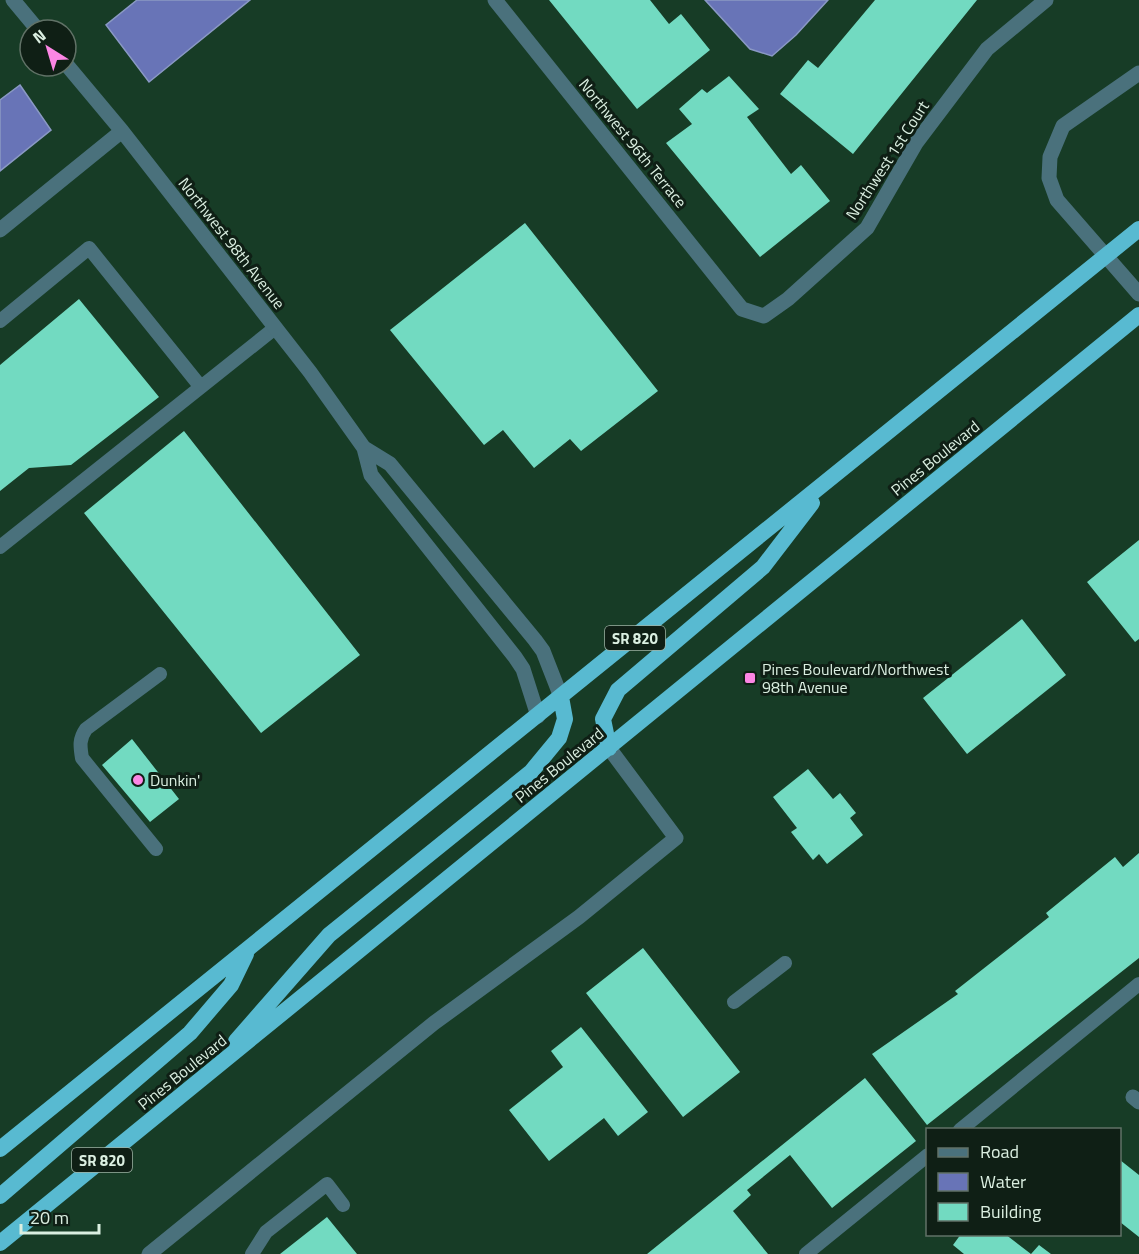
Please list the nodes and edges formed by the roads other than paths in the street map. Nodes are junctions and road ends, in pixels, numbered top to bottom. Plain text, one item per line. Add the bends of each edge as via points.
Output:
1 (14, 0) edge
2 (495, 0) edge
3 (1046, 0) edge
4 (28, 18) edge
5 (1139, 73) edge
6 (78, 78) edge
7 (122, 131) junction
8 (1139, 229) edge
9 (0, 230) edge
10 (1106, 256) junction
11 (1139, 294) edge
12 (742, 309) joint
13 (1139, 315) edge
14 (0, 321) edge
15 (275, 328) junction
16 (200, 387) junction
17 (364, 448) junction
18 (828, 481) junction
19 (0, 547) edge
20 (160, 674) dead end
21 (561, 697) junction
22 (538, 716) junction
23 (609, 748) junction
24 (156, 849) dead end
25 (249, 948) junction
26 (784, 963) dead end
27 (1139, 984) edge
28 (735, 1002) dead end
29 (204, 1077) junction
30 (962, 1128) edge
31 (0, 1149) edge
32 (926, 1156) edge
33 (0, 1196) edge
34 (343, 1204) dead end
35 (0, 1243) edge
36 (149, 1254) edge
37 (252, 1254) edge
38 (806, 1254) edge

1 - 4 street
2 - 12 street, Northwest 96th Terrace
3 - 12 street, Northwest 1st Court via 987,49 916,143 867,228 788,299 764,315
5 - 10 street via 1063,126 1050,157 1049,178 1057,200
6 - 7 street, Northwest 98th Avenue
7 - 9 street
7 - 15 street, Northwest 98th Avenue
8 - 10 highway, SR 820
10 - 11 street
10 - 18 highway, SR 820
13 - 23 highway, Pines Boulevard / SR 820
14 - 16 lane via 89,248
15 - 16 lane
15 - 17 street, Northwest 98th Avenue
16 - 19 lane
17 - 21 street, Northwest 98th Avenue via 390,465 535,640
17 - 22 street, Northwest 98th Avenue via 370,475 523,669
18 - 21 highway, SR 820
18 - 23 highway via 763,567 618,690 603,719
20 - 24 lane via 86,729 80,748 82,758
21 - 22 highway, SR 820
21 - 29 highway via 565,719 559,738 531,772 329,935
22 - 25 highway, SR 820
23 - 29 highway, Pines Boulevard / SR 820
23 - 36 street via 676,838 579,917 434,1023
25 - 31 highway, SR 820
25 - 33 highway via 231,984 190,1034
26 - 28 lane
27 - 30 lane
29 - 35 highway, Pines Boulevard / SR 820
32 - 38 lane
34 - 37 lane via 327,1184 266,1232

